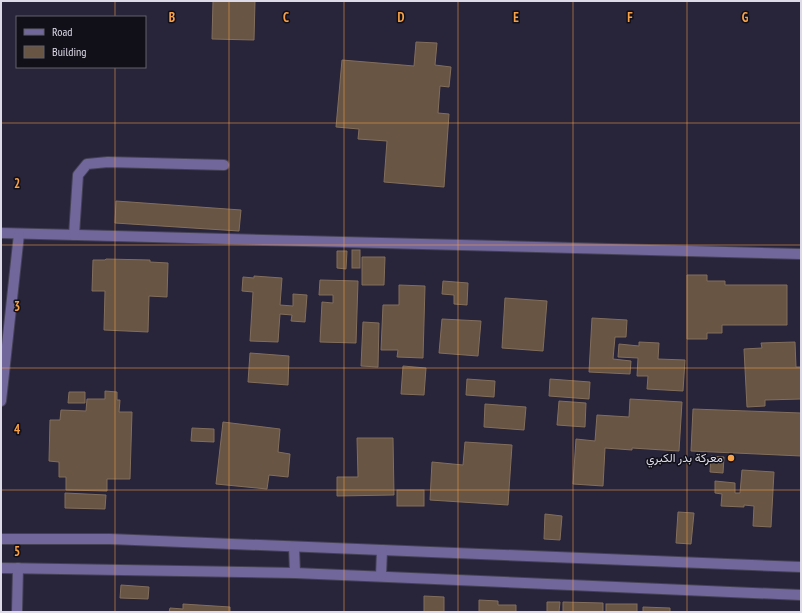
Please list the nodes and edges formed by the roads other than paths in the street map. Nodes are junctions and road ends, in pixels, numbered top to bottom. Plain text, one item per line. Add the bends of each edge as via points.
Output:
1 (224, 165) dead end
2 (1, 233) edge
3 (19, 234) junction
4 (74, 235) junction
5 (801, 254) edge
6 (1, 401) edge
7 (1, 538) edge
8 (294, 547) junction
9 (382, 550) junction
10 (801, 567) edge
11 (1, 568) edge
12 (18, 568) junction
13 (295, 573) junction
14 (381, 576) junction
15 (801, 595) edge
16 (17, 612) edge

1 - 4 street via 108,162 87,164 78,175
2 - 3 street
3 - 4 street
3 - 6 street
4 - 5 street
7 - 8 street via 110,539
8 - 9 street
8 - 13 street
9 - 10 street
9 - 14 street
11 - 12 street
12 - 13 street
12 - 16 street
13 - 14 street
14 - 15 street

